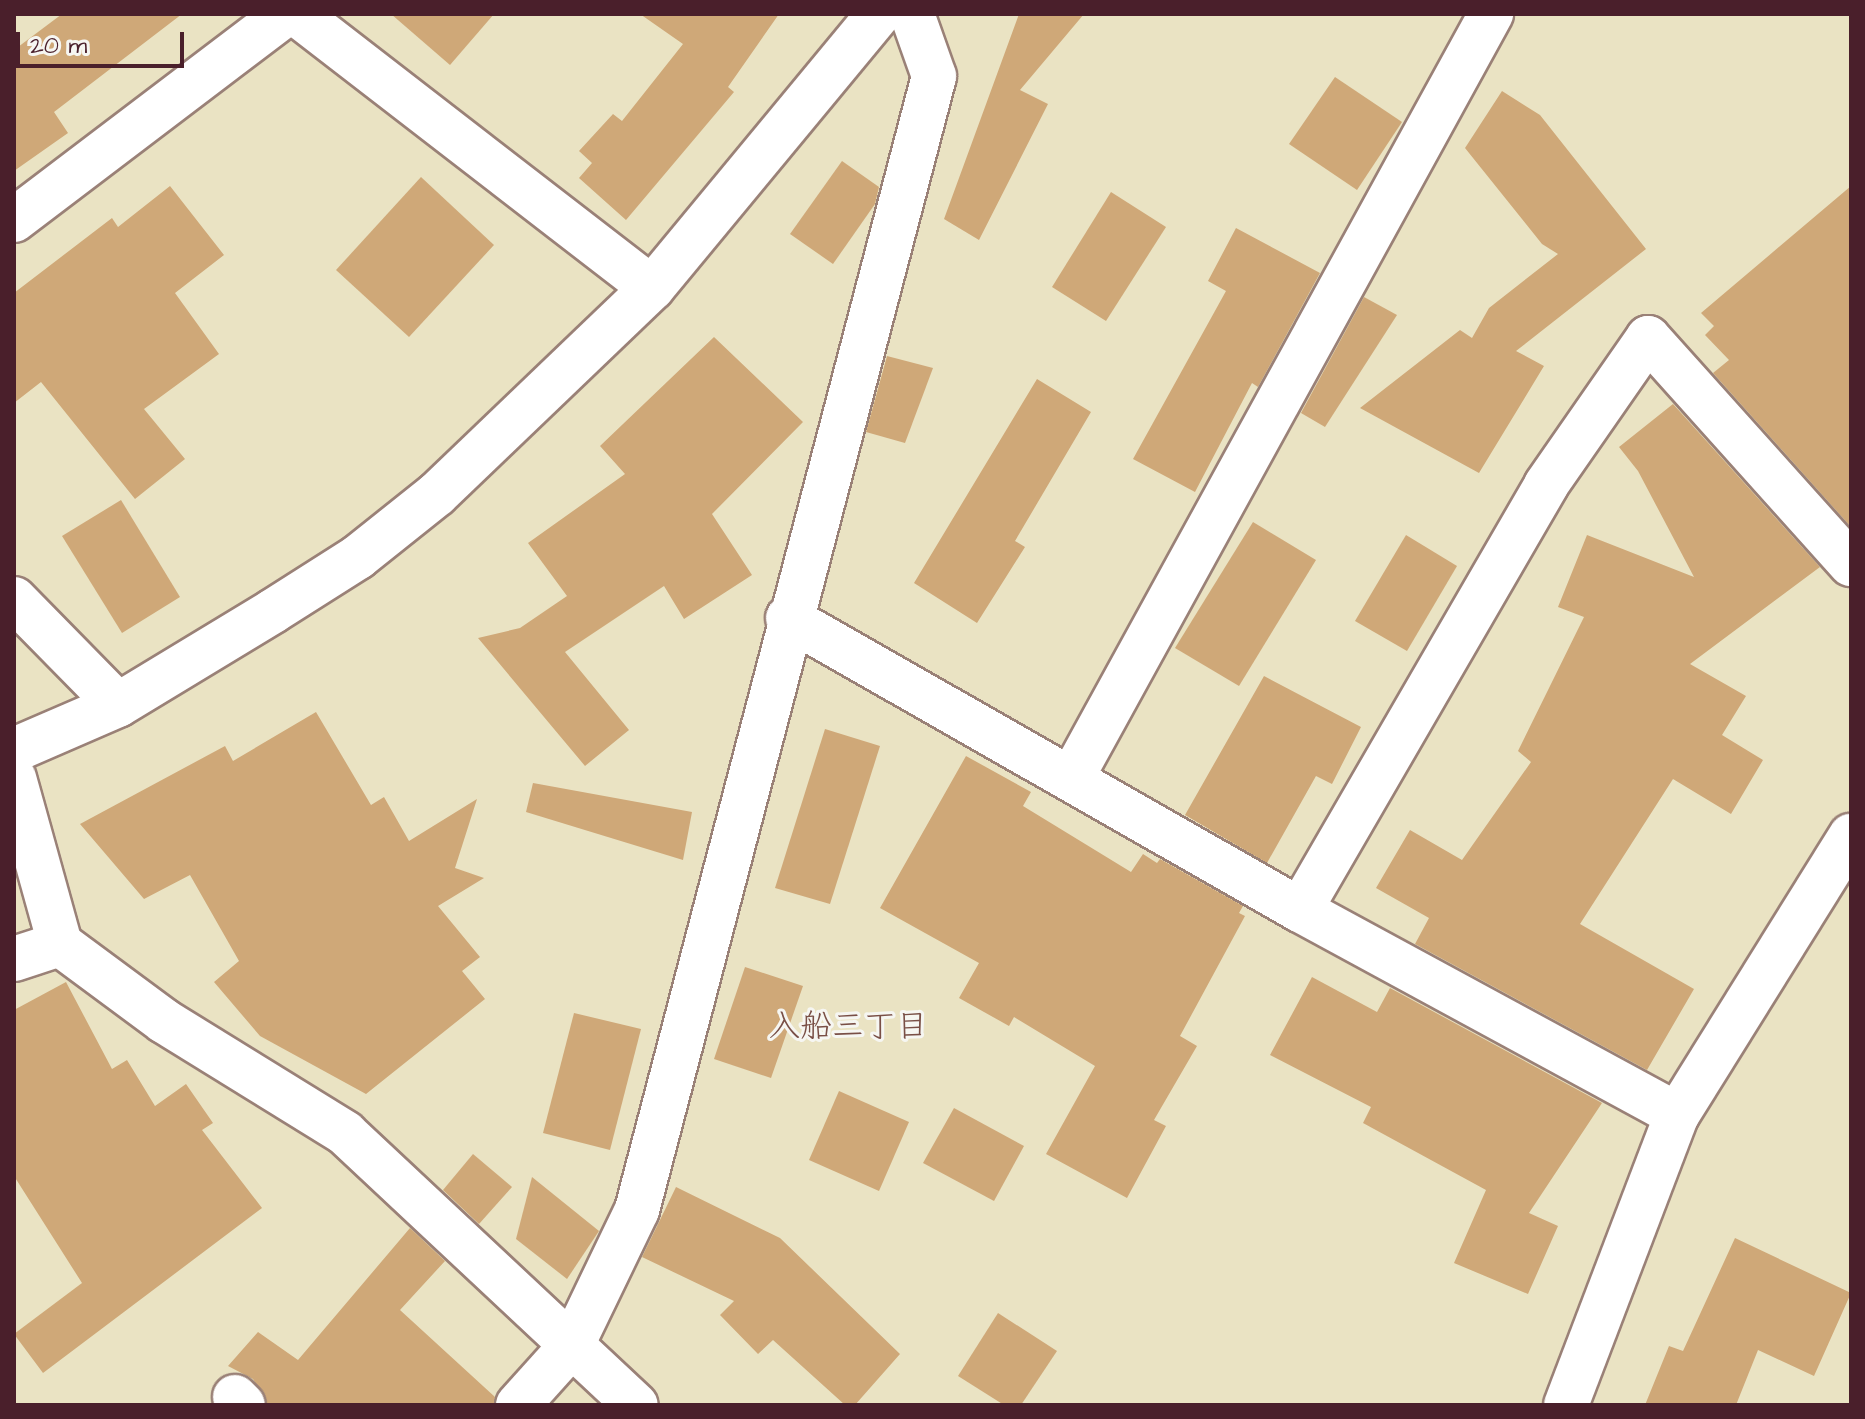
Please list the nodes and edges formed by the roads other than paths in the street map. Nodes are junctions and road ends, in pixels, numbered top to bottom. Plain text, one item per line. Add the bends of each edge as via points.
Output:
1 (285, 14) edge
2 (297, 14) edge
3 (879, 14) edge
4 (912, 14) edge
5 (1491, 14) edge
6 (14, 220) edge
7 (652, 288) junction
8 (1851, 564) edge
9 (14, 599) edge
10 (788, 618) junction
11 (118, 705) junction
12 (14, 750) edge
13 (14, 778) edge
14 (1071, 779) junction
15 (1851, 836) edge
16 (1300, 910) junction
17 (60, 944) junction
18 (14, 959) edge
19 (1677, 1115) junction
20 (572, 1345) junction
21 (518, 1405) edge
22 (636, 1405) edge
23 (1566, 1405) edge

1 - 6 street
2 - 7 street
3 - 7 street
4 - 10 street via 934,76
5 - 14 street
7 - 11 street via 437,494 358,557
8 - 16 street via 1648,338 1546,485
9 - 11 street
10 - 14 street
10 - 20 street via 637,1210
11 - 12 street
13 - 17 street
14 - 16 street
15 - 19 street
16 - 19 street
17 - 18 street
17 - 20 street via 164,1021 345,1133
19 - 23 street
20 - 21 street
20 - 22 street

